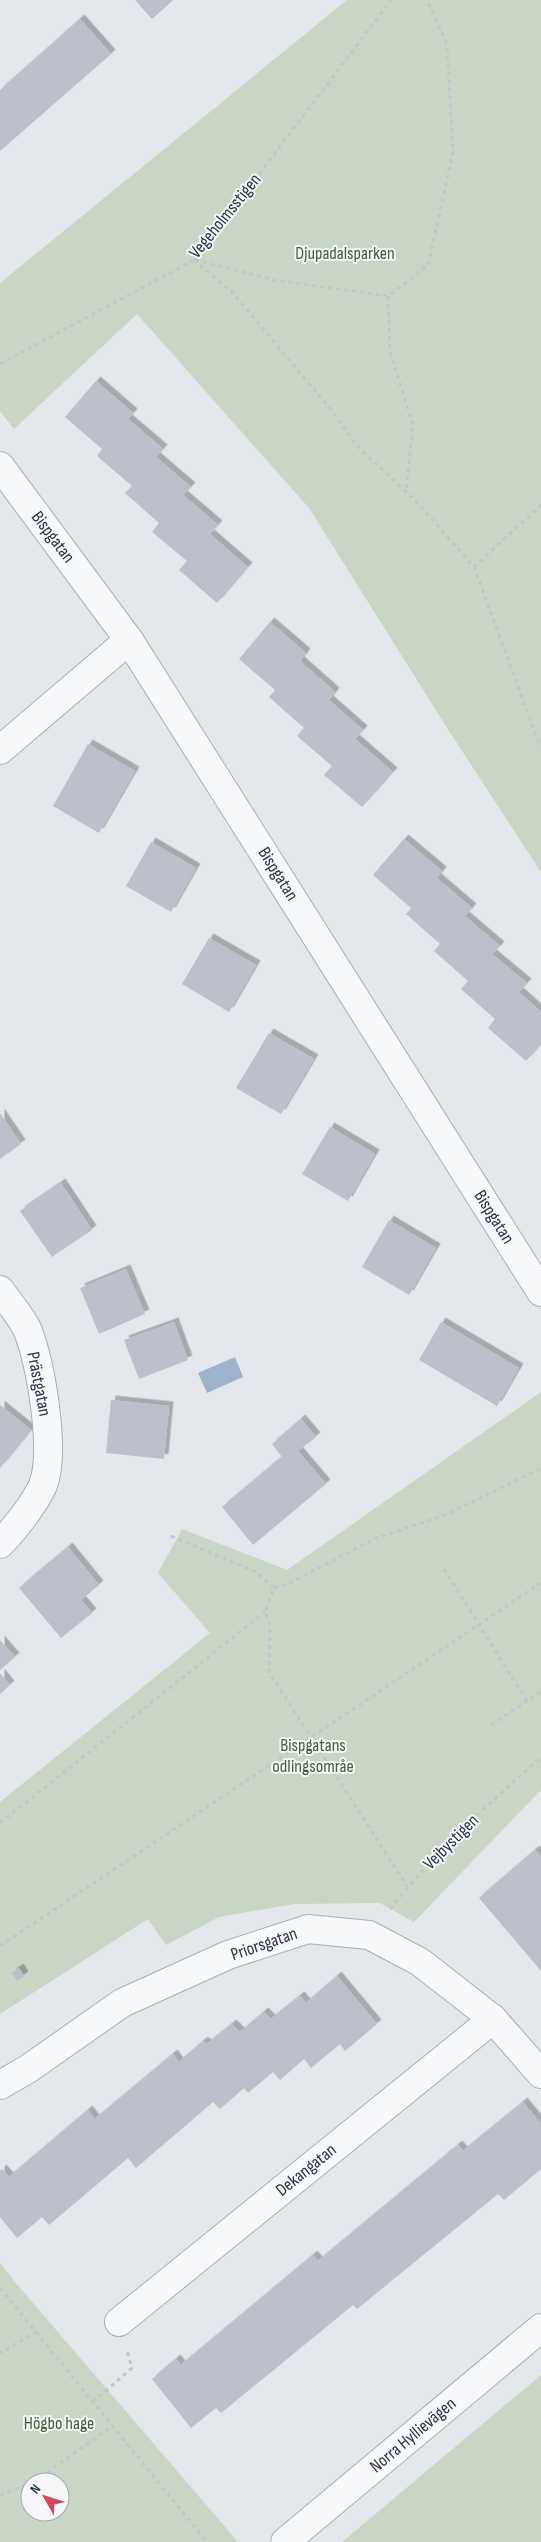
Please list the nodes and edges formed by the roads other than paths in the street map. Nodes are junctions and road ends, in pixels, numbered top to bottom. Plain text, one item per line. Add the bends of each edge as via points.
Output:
1 (0, 466) edge
2 (129, 640) junction
3 (0, 750) edge
4 (0, 1290) edge
5 (541, 1292) edge
6 (0, 1544) edge
7 (493, 2019) junction
8 (541, 2074) edge
9 (0, 2086) edge
10 (119, 2322) road end
11 (541, 2328) edge
12 (286, 2542) edge

1 - 2 street, Bispgatan
2 - 3 street
2 - 5 street, Bispgatan
4 - 6 street, Prästgatan via 28,1330 42,1388 50,1443 43,1485 12,1532
7 - 8 street, Priorsgatan
7 - 9 street, Priorsgatan via 420,1962 369,1935 308,1928 228,1955 122,2002
7 - 10 street, Dekangatan
11 - 12 street, Norra Hyllievägen

